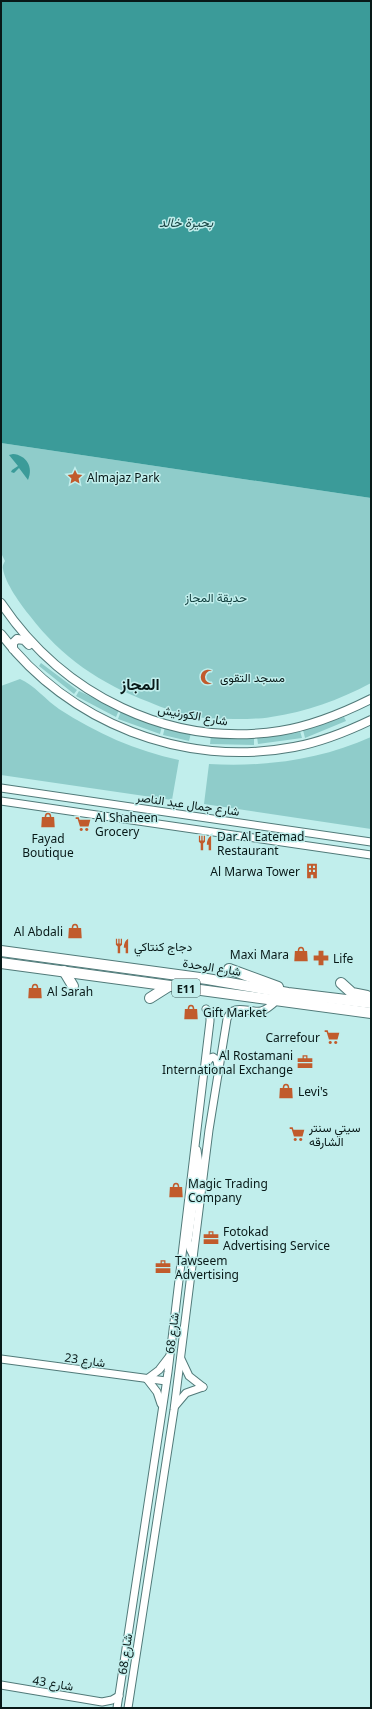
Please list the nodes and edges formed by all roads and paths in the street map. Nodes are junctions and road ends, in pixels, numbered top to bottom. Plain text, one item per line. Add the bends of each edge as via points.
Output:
1 (1, 603) edge
2 (1, 634) edge
3 (13, 649) junction
4 (46, 658) junction
5 (371, 699) edge
6 (371, 720) edge
7 (1, 788) edge
8 (1, 801) edge
9 (371, 842) edge
10 (371, 855) edge
11 (1, 951) edge
12 (1, 962) edge
13 (229, 969) dead end
14 (64, 971) junction
15 (341, 983) dead end
16 (73, 986) dead end
17 (169, 986) junction
18 (288, 993) junction
19 (150, 998) dead end
20 (371, 998) edge
21 (278, 1000) junction
22 (371, 1003) edge
23 (206, 1009) dead end
24 (371, 1013) edge
25 (204, 1068) junction
26 (219, 1073) junction
27 (196, 1148) junction
28 (193, 1255) junction
29 (170, 1355) junction
30 (181, 1357) junction
31 (1, 1359) edge
32 (146, 1379) junction
33 (166, 1381) junction
34 (162, 1407) junction
35 (174, 1410) junction
36 (1, 1685) edge
37 (119, 1696) junction
38 (102, 1702) junction
39 (112, 1708) edge
40 (117, 1708) edge
41 (128, 1708) edge

1 - 4 main road, شارع الكورنيش via 18,627
2 - 3 main road
3 - 4 main road via 15,640 22,639 38,655
3 - 6 main road via 45,682 82,708 124,730 174,745 225,752 277,750 324,739
4 - 5 main road, شارع الكورنيش via 80,684 118,706 162,723 211,732 246,734 298,727 338,714
7 - 9 street, شارع جمال عبد الناصر
8 - 10 street, شارع جمال عبد الناصر
11 - 18 highway, شارع الوحدة / E11 via 207,979
12 - 14 highway, شارع الوحدة / E11
13 - 18 highway via 270,983
14 - 16 highway
14 - 17 highway, شارع الوحدة / E11
15 - 20 highway via 352,993
17 - 19 highway
17 - 21 highway, شارع الوحدة / E11
18 - 22 highway, شارع الوحدة / E11
21 - 24 highway, شارع الوحدة / E11
21 - 26 street, شارع 68 via 264,1011 241,1009 230,1013
23 - 25 street, شارع 68 via 210,1021
25 - 26 street via 213,1057 217,1060
25 - 27 street, شارع 68
26 - 28 street, شارع 68
27 - 28 street via 199,1164 188,1241
27 - 29 street, شارع 68
28 - 30 street, شارع 68
29 - 32 street via 159,1370
29 - 33 street, شارع 68
30 - 35 street, شارع 68
30 - 35 street via 189,1376 203,1387 186,1393
31 - 32 street, شارع 23
32 - 33 street, شارع 23
32 - 34 street via 157,1392
33 - 34 street, شارع 68
34 - 37 street, شارع 68
35 - 41 street, شارع 68
36 - 38 street, شارع 43
37 - 38 street, شارع 43
37 - 40 street, شارع 68
38 - 39 street, شارع 43

